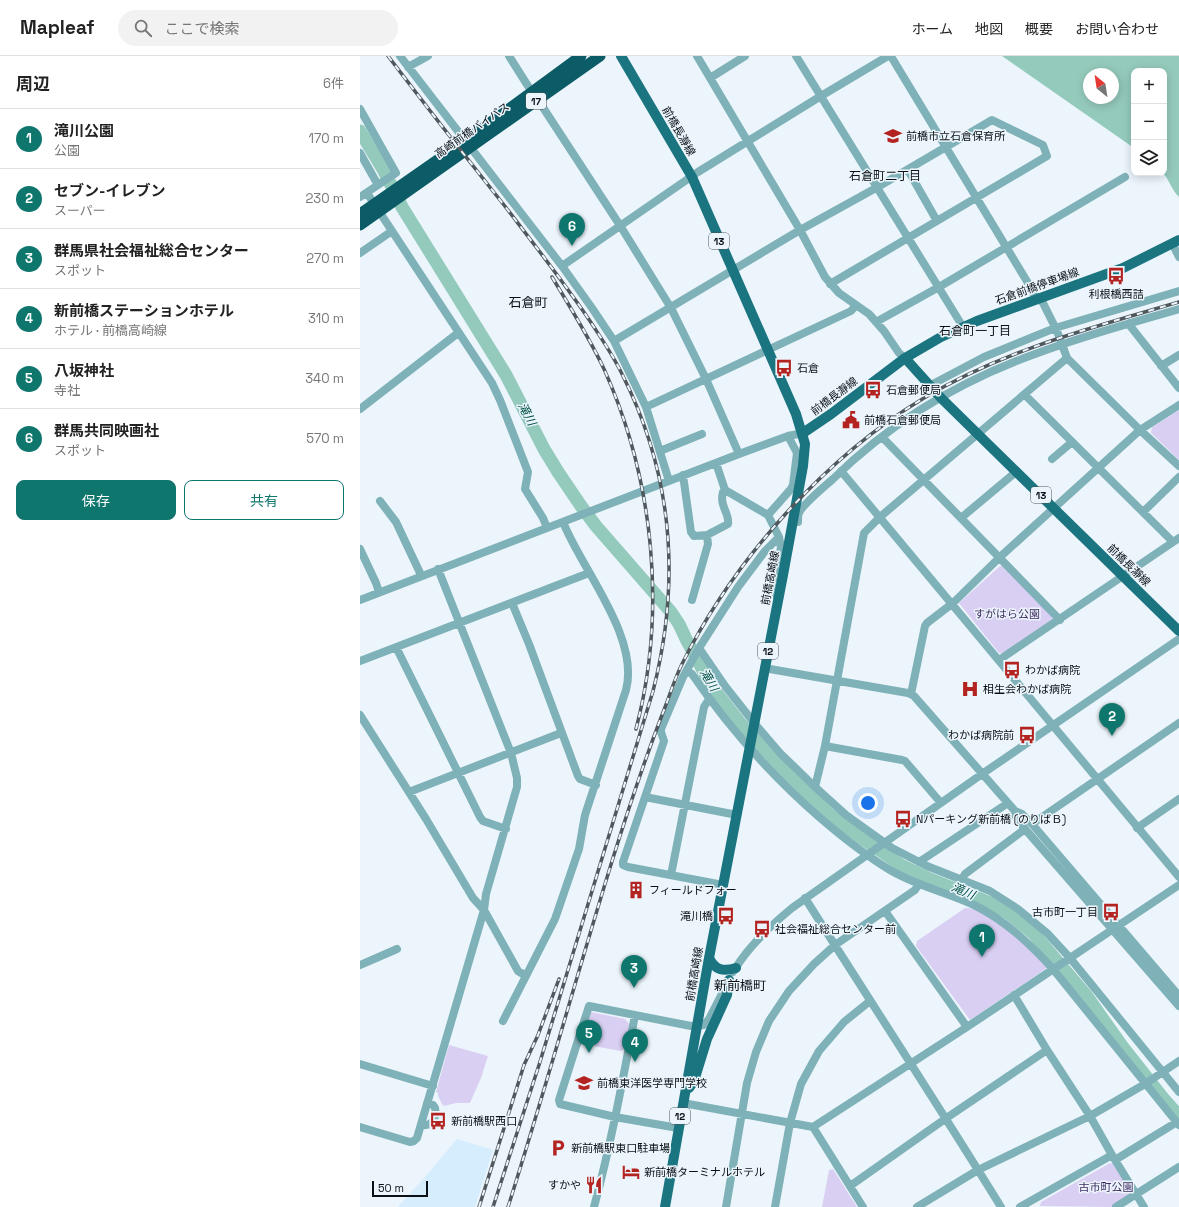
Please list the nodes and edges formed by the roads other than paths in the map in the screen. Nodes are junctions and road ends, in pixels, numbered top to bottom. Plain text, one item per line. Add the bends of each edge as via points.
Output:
1 (400, 56) edge
2 (428, 56) edge
3 (509, 56) edge
4 (581, 56) edge
5 (600, 56) edge
6 (622, 56) edge
7 (697, 56) edge
8 (745, 56) edge
9 (796, 56) edge
10 (888, 56) edge
11 (408, 67) junction
12 (710, 78) junction
13 (528, 86) dead end
14 (821, 96) junction
15 (542, 106) dead end
16 (360, 109) edge
17 (472, 141) junction
18 (748, 141) junction
19 (946, 148) junction
20 (360, 153) edge
21 (908, 170) junction
22 (692, 176) junction
23 (1125, 177) dead end
24 (379, 184) junction
25 (876, 188) junction
26 (363, 195) edge
27 (976, 198) junction
28 (361, 221) edge
29 (937, 221) junction
30 (621, 226) junction
31 (800, 230) junction
32 (392, 232) junction
33 (908, 238) junction
34 (1176, 242) edge
35 (1006, 248) junction
36 (360, 253) edge
37 (1179, 258) edge
38 (562, 266) junction
39 (732, 271) junction
40 (830, 284) junction
41 (939, 287) junction
42 (1179, 291) edge
43 (1038, 298) junction
44 (856, 305) junction
45 (671, 308) junction
46 (1179, 309) edge
47 (876, 322) junction
48 (1130, 324) junction
49 (963, 327) junction
50 (1055, 328) junction
51 (458, 333) junction
52 (614, 341) junction
53 (1062, 344) junction
54 (768, 351) junction
55 (1179, 355) edge
56 (905, 358) junction
57 (1067, 358) junction
58 (1162, 366) junction
59 (706, 379) junction
60 (929, 386) junction
61 (1179, 388) edge
62 (1025, 395) junction
63 (940, 398) junction
64 (1179, 405) edge
65 (646, 407) junction
66 (360, 409) edge
67 (1140, 430) junction
68 (803, 432) junction
69 (702, 434) dead end
70 (978, 434) junction
71 (788, 436) junction
72 (882, 437) junction
73 (1072, 442) junction
74 (660, 451) junction
75 (739, 454) junction
76 (1052, 459) dead end
77 (716, 463) junction
78 (1179, 466) edge
79 (1098, 468) junction
80 (841, 471) junction
81 (1017, 472) junction
82 (683, 475) junction
83 (1179, 477) edge
84 (924, 480) junction
85 (668, 481) junction
86 (725, 490) junction
87 (380, 501) dead end
88 (1054, 508) junction
89 (1143, 512) junction
90 (768, 515) junction
91 (880, 517) junction
92 (961, 518) junction
93 (563, 522) junction
94 (547, 528) junction
95 (707, 535) junction
96 (779, 537) junction
97 (1176, 540) edge
98 (360, 549) edge
99 (1000, 557) junction
100 (438, 569) junction
101 (589, 573) junction
102 (422, 575) junction
103 (1124, 577) junction
104 (379, 592) junction
105 (778, 599) junction
106 (360, 600) edge
107 (692, 600) dead end
108 (512, 603) junction
109 (953, 604) junction
110 (1060, 620) junction
111 (460, 622) junction
112 (1179, 630) edge
113 (1179, 639) edge
114 (396, 647) junction
115 (698, 649) junction
116 (999, 660) junction
117 (360, 661) edge
118 (689, 668) junction
119 (764, 668) junction
120 (838, 682) junction
121 (912, 694) junction
122 (709, 700) junction
123 (360, 715) edge
124 (1179, 722) edge
125 (754, 725) junction
126 (1053, 725) junction
127 (561, 733) junction
128 (826, 746) junction
129 (750, 748) junction
130 (511, 753) junction
131 (458, 773) junction
132 (982, 774) junction
133 (1098, 779) junction
134 (596, 784) junction
135 (814, 787) junction
136 (409, 792) junction
137 (644, 797) junction
138 (1179, 799) edge
139 (941, 803) junction
140 (1008, 804) junction
141 (685, 805) junction
142 (737, 815) junction
143 (1028, 826) junction
144 (1137, 828) junction
145 (506, 829) junction
146 (884, 844) junction
147 (868, 855) junction
148 (919, 862) junction
149 (671, 875) junction
150 (1179, 877) edge
151 (962, 880) junction
152 (723, 885) junction
153 (918, 885) junction
154 (1179, 885) edge
155 (805, 898) junction
156 (484, 910) junction
157 (885, 911) junction
158 (1115, 927) junction
159 (835, 945) junction
160 (397, 948) dead end
161 (709, 958) junction
162 (1070, 958) junction
163 (360, 965) edge
164 (736, 968) junction
165 (1053, 969) junction
166 (526, 976) junction
167 (729, 980) junction
168 (1014, 995) junction
169 (1179, 996) edge
170 (870, 1001) junction
171 (1179, 1006) edge
172 (635, 1015) junction
173 (503, 1021) dead end
174 (697, 1025) junction
175 (967, 1027) junction
176 (1047, 1050) junction
177 (1179, 1061) edge
178 (360, 1064) edge
179 (912, 1064) junction
180 (1162, 1073) junction
181 (1146, 1083) junction
182 (433, 1086) junction
183 (1179, 1092) edge
184 (684, 1098) junction
185 (742, 1114) junction
186 (1090, 1116) junction
187 (615, 1117) junction
188 (945, 1119) junction
189 (790, 1123) junction
190 (1178, 1123) edge
191 (812, 1126) junction
192 (360, 1127) edge
193 (678, 1128) junction
194 (1113, 1158) junction
195 (1179, 1167) edge
196 (978, 1170) junction
197 (850, 1186) junction
198 (1136, 1195) junction
199 (594, 1207) edge
200 (665, 1207) edge
201 (726, 1207) edge
202 (775, 1207) edge
203 (863, 1207) edge
204 (916, 1207) edge
205 (1001, 1207) edge
206 (1020, 1207) edge
207 (1116, 1207) edge
208 (1144, 1207) edge

1 - 11 street
2 - 11 street
3 - 13 street
4 - 17 highway, 高崎前橋バイパス / 17
5 - 17 highway, 高崎前橋バイパス / 17
6 - 22 main road, 前橋長瀞線 / 13
7 - 12 street
8 - 12 street
9 - 14 street
10 - 14 street
10 - 19 street
11 - 38 street
12 - 18 street
14 - 18 street
14 - 25 street
15 - 30 street
16 - 24 street via 396,173
17 - 28 highway, 高崎前橋バイパス / 17
18 - 22 street
18 - 31 street
19 - 21 street
19 - 27 street
19 - 27 street via 992,120 1043,145 1047,156
20 - 24 street
21 - 25 street
21 - 29 street
22 - 30 street
22 - 39 main road, 前橋長瀞線 / 13
23 - 35 street
24 - 26 street
25 - 31 street
25 - 33 street
26 - 32 street
27 - 29 street
27 - 35 street
29 - 33 street
30 - 38 street
30 - 45 street
31 - 39 street
31 - 40 street
32 - 36 street
32 - 51 street
33 - 40 street
33 - 41 street
34 - 37 street
34 - 43 main road, 石倉前橋停車場線 via 1123,268
35 - 41 street
35 - 43 street
38 - 52 street
39 - 45 street
39 - 54 main road, 前橋長瀞線 / 13
40 - 44 street
41 - 47 street
41 - 49 street
42 - 50 street
43 - 49 main road, 石倉前橋停車場線
43 - 50 street
44 - 47 street
44 - 54 street via 851,311
45 - 52 street
45 - 59 street
46 - 48 street
47 - 56 street
48 - 53 street
48 - 58 street
49 - 56 main road, 石倉前橋停車場線
50 - 53 street
50 - 60 street via 984,357
51 - 66 street
51 - 94 street via 492,383 500,400 528,472 525,489
52 - 65 street
53 - 57 street
53 - 63 street via 986,374
54 - 59 street
54 - 68 main road, 前橋長瀞線 / 13
55 - 58 street
56 - 60 main road, 前橋長瀞線 / 13
56 - 68 main road, 前橋長瀞線
57 - 62 street
57 - 67 street
58 - 61 street
59 - 65 street
59 - 75 street
60 - 63 main road, 前橋長瀞線 / 13
62 - 70 street
62 - 73 street
63 - 70 main road, 前橋長瀞線 / 13
63 - 72 street
64 - 67 street
65 - 74 street
67 - 78 street
67 - 79 street
68 - 71 street
68 - 105 main road, 前橋高崎線 / 12 via 804,456
69 - 74 street
70 - 81 main road, 前橋長瀞線 / 13
70 - 84 street
71 - 75 street
71 - 90 street via 797,453 793,485
72 - 80 street
72 - 84 street
73 - 76 street
73 - 79 street
74 - 85 street
75 - 77 street
77 - 82 street
77 - 86 street
79 - 88 street
79 - 89 street
80 - 91 street
80 - 105 street via 800,511 785,588
81 - 88 main road, 前橋長瀞線 / 13
81 - 92 street
82 - 85 street
82 - 95 street via 691,532 694,536
83 - 89 street
84 - 91 street
84 - 92 street
85 - 93 street
86 - 90 street
86 - 95 street via 722,502 729,522
87 - 102 street via 396,522
88 - 99 street
88 - 103 main road, 前橋長瀞線 / 13
89 - 97 street
90 - 96 street
91 - 109 street
91 - 120 street via 864,533
92 - 99 street
93 - 94 street
93 - 101 street
94 - 100 street
95 - 107 street via 708,544
96 - 105 street via 781,546 774,586
96 - 115 street via 738,587
97 - 103 street
98 - 104 street
99 - 109 street
99 - 110 street
100 - 102 street
100 - 111 street
101 - 108 street
101 - 134 street via 610,610 628,664 627,684
102 - 104 street
103 - 110 street
103 - 112 main road, 前橋長瀞線 / 13
104 - 106 street
105 - 119 main road, 前橋高崎線 / 12
108 - 111 street
108 - 127 street
109 - 116 street
109 - 121 street via 925,626
110 - 116 street
111 - 114 street
111 - 130 street
113 - 126 street
114 - 117 street
114 - 131 street
115 - 118 street
115 - 125 street
116 - 126 street
118 - 122 street
118 - 137 street via 661,729 664,741
119 - 120 street
119 - 125 main road, 前橋高崎線 / 12
120 - 121 street
120 - 128 street
121 - 132 street
122 - 129 street
122 - 141 street via 704,707
123 - 136 street
124 - 133 street
125 - 129 main road, 12
125 - 135 street
126 - 132 street
126 - 133 street
127 - 130 street
127 - 134 street via 578,776
128 - 135 street
128 - 139 street via 905,761
129 - 142 main road, 前橋高崎線 / 12
129 - 147 street via 799,799
130 - 131 street
130 - 145 street via 517,787
131 - 136 street
131 - 145 street via 483,821
132 - 139 street
132 - 140 street
133 - 143 street
133 - 144 street
134 - 166 street via 585,816 579,849 555,919
135 - 146 street
136 - 156 street via 473,898
137 - 141 street
137 - 149 street via 623,865
138 - 144 street
139 - 146 street
140 - 143 street via 1022,814
140 - 148 street
141 - 142 street
141 - 149 street
142 - 152 main road, 前橋高崎線 / 12
143 - 151 street via 965,874
143 - 158 street
144 - 150 street
145 - 156 street via 486,894
146 - 147 street
146 - 148 street
147 - 153 street
147 - 155 street
148 - 151 street
149 - 152 street
151 - 162 street via 990,891 1018,909 1047,932
152 - 161 main road, 前橋高崎線 / 12
153 - 157 street via 915,890
153 - 165 street via 974,906 996,918 1031,946
154 - 158 street
155 - 159 street
155 - 164 street via 764,932
156 - 166 street via 518,971
156 - 182 street
157 - 159 street
157 - 175 street
158 - 162 street
158 - 169 street
158 - 171 street
159 - 170 street
159 - 185 street via 810,967 789,991 769,1021 754,1057
160 - 163 street
161 - 164 main road via 713,965 722,970
161 - 174 main road, 前橋高崎線 / 12
162 - 165 street
162 - 180 street
164 - 167 street
165 - 168 street
165 - 181 street
166 - 173 street
167 - 174 street via 709,1019 704,1025
167 - 184 main road via 727,994 707,1039 694,1081
168 - 175 street
168 - 176 street
170 - 179 street
170 - 189 street via 844,1022 819,1051 801,1084
172 - 174 street
172 - 187 street
172 - 187 street via 589,1006 559,1100 562,1105
174 - 184 main road, 前橋高崎線 / 12
175 - 179 street
176 - 186 street
176 - 188 street
177 - 180 street
178 - 182 street
179 - 188 street
179 - 191 street
180 - 181 street
180 - 183 street
181 - 186 street
181 - 190 street
182 - 192 street via 416,1139 412,1142
184 - 185 street
184 - 193 main road, 前橋高崎線 / 12
185 - 189 street
185 - 201 street
186 - 194 street
186 - 196 street
187 - 193 street
187 - 199 street
188 - 196 street
188 - 197 street
189 - 191 street
189 - 202 street
190 - 194 street
191 - 197 street
193 - 200 main road, 前橋高崎線 / 12
194 - 198 street
194 - 206 street
195 - 198 street
196 - 204 street
196 - 205 street
197 - 203 street
198 - 207 street
198 - 208 street

